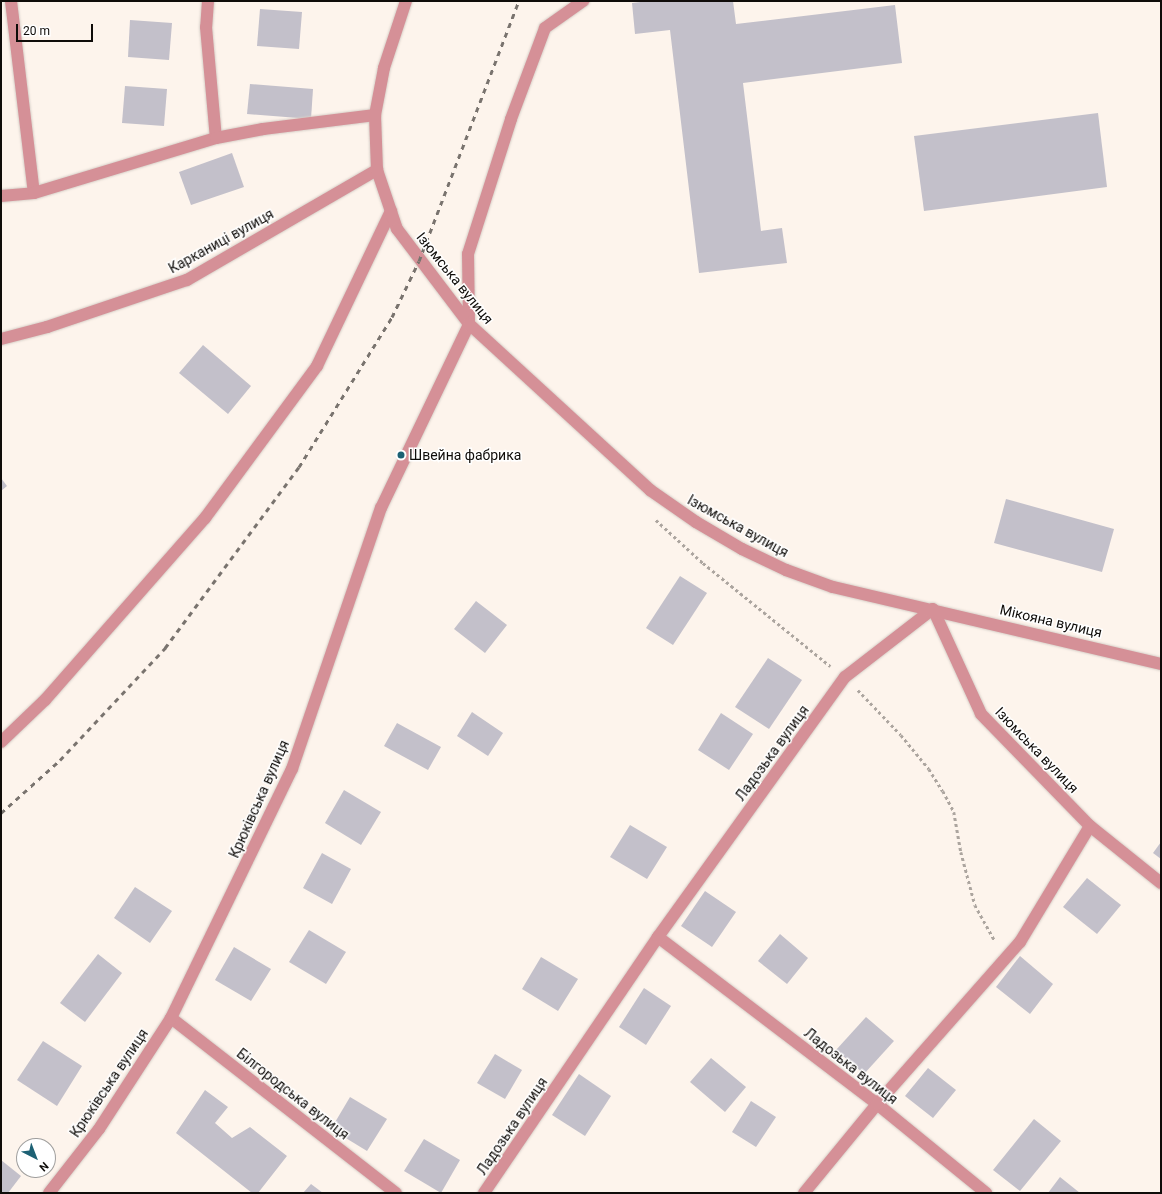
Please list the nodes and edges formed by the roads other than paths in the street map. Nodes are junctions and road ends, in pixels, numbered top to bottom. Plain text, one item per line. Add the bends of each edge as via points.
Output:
1 (11, 1) edge
2 (208, 1) edge
3 (406, 1) edge
4 (583, 1) edge
5 (375, 115) junction
6 (216, 138) junction
7 (377, 170) junction
8 (34, 193) junction
9 (1, 196) edge
10 (391, 211) junction
11 (470, 324) junction
12 (1, 338) edge
13 (933, 609) junction
14 (1161, 664) edge
15 (1, 742) edge
16 (1090, 826) junction
17 (1161, 883) edge
18 (658, 937) junction
19 (171, 1018) junction
20 (877, 1104) junction
21 (49, 1193) edge
22 (396, 1193) edge
23 (484, 1193) edge
24 (804, 1193) edge
25 (986, 1193) edge

1 - 8 street
2 - 6 street via 206,27
3 - 5 street, Ізюмська вулиця via 384,68
4 - 11 street via 545,28 511,119 468,254
5 - 6 street via 264,129
5 - 7 street, Ізюмська вулиця
6 - 8 street
7 - 10 street, Ізюмська вулиця
7 - 12 street, Карканиці вулиця via 187,280 47,327
8 - 9 street
10 - 11 street, Ізюмська вулиця via 397,229
10 - 15 street via 317,366 308,379 204,518 45,700
11 - 13 street, Ізюмська вулиця via 650,490 696,522 786,570 833,587
11 - 19 street, Крюківська вулиця via 381,508 292,769
13 - 14 street, Мікояна вулиця
13 - 16 street, Ізюмська вулиця via 981,714
13 - 18 street, Ладозька вулиця via 844,677
16 - 17 street, Ізюмська вулиця
16 - 20 street via 1020,942
18 - 20 street, Ладозька вулиця
18 - 23 street, Ладозька вулиця
19 - 21 street, Крюківська вулиця via 98,1129
19 - 22 street, Білгородська вулиця
20 - 24 street
20 - 25 street, Ладозька вулиця

